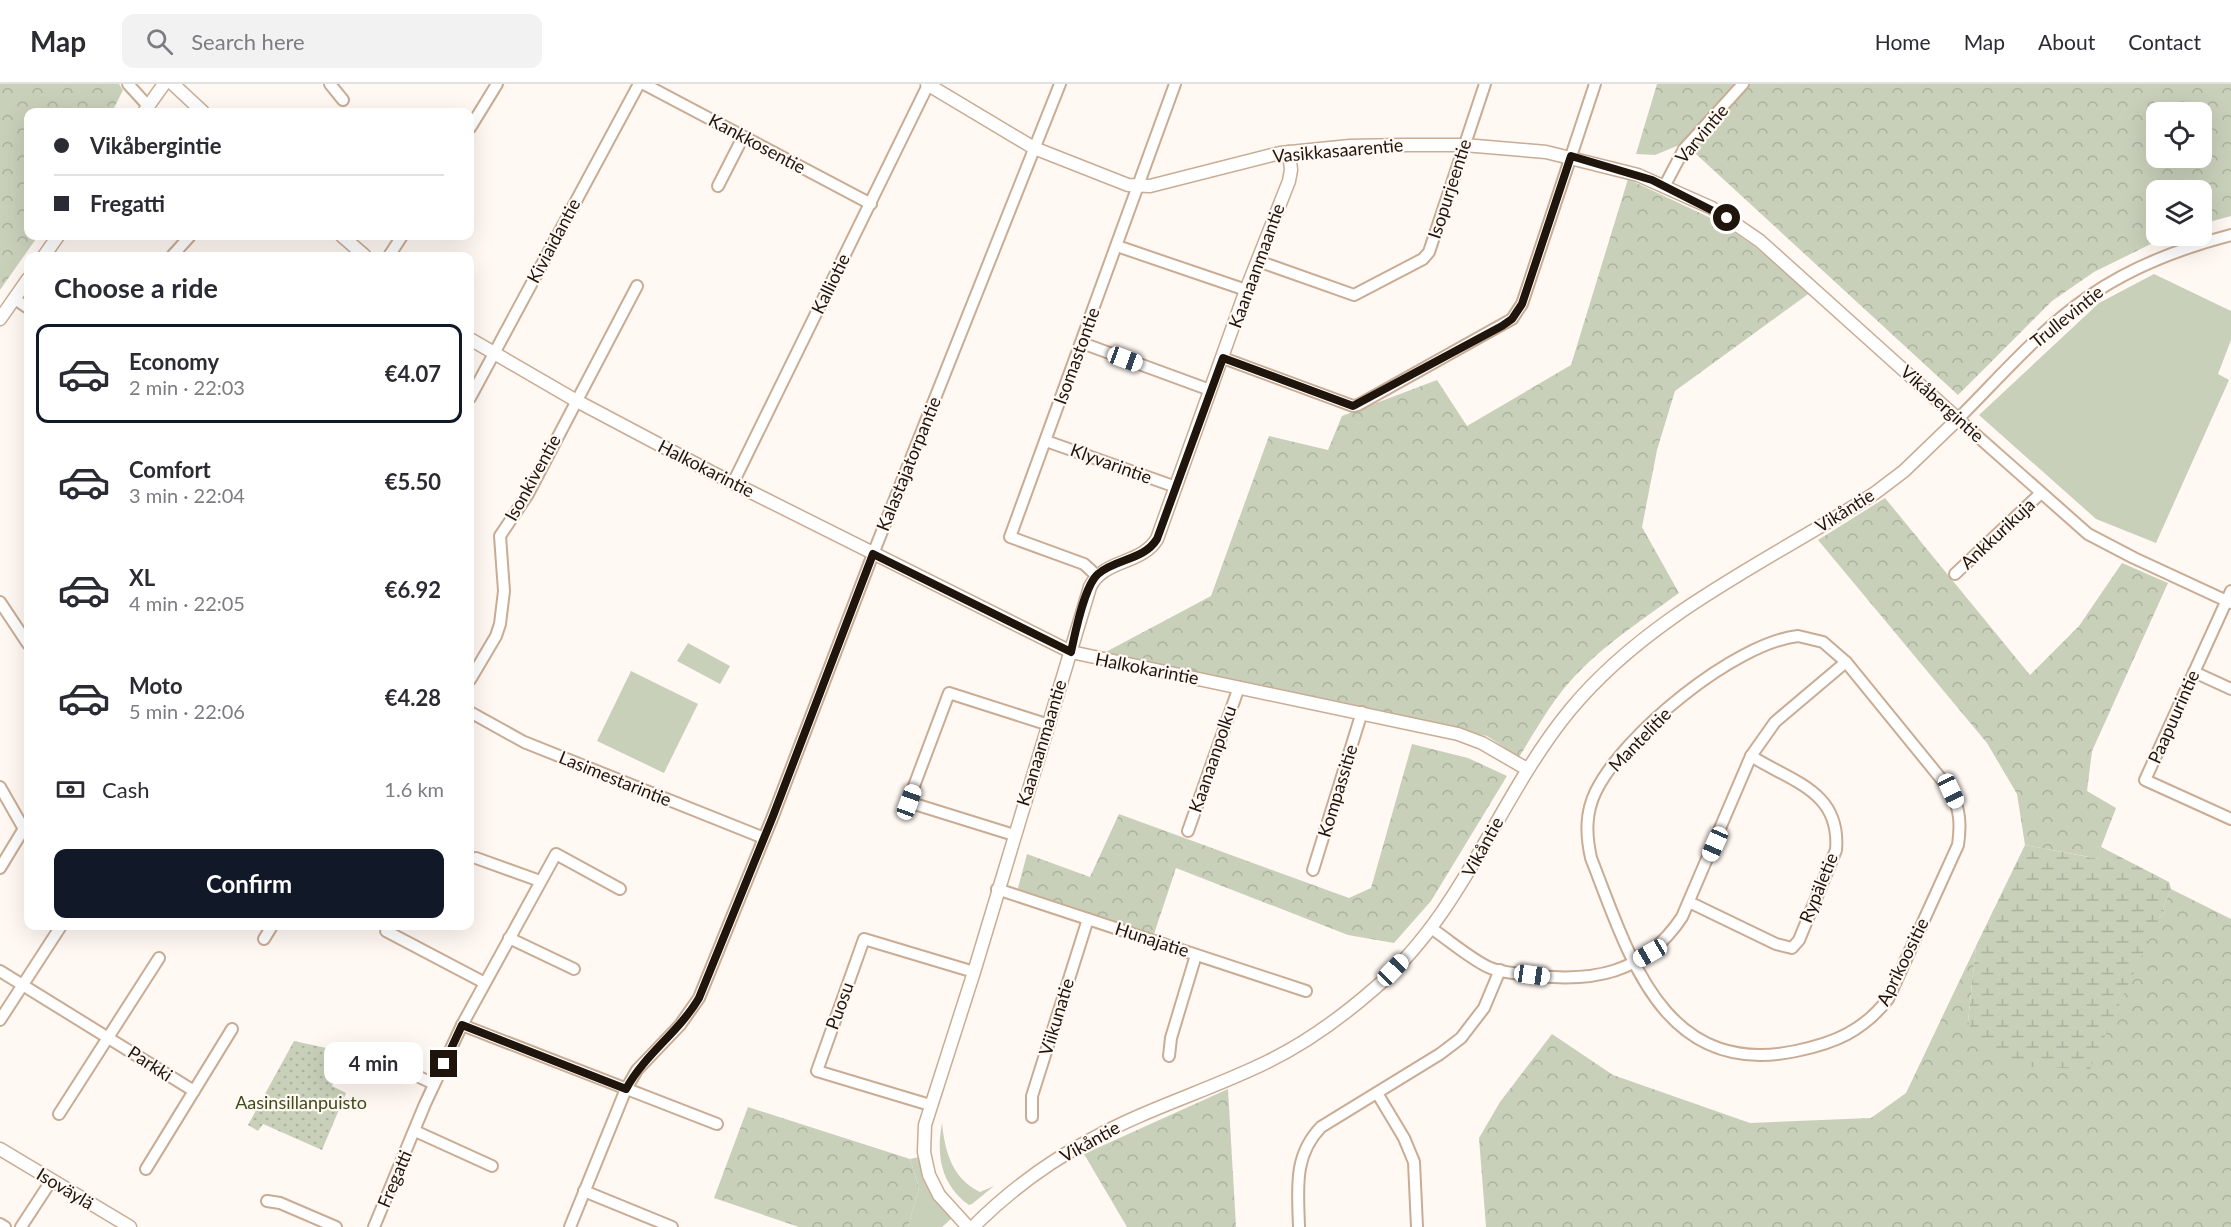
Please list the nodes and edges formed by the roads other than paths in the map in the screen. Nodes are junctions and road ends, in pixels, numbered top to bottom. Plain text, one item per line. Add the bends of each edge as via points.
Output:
1 (128, 84) edge
2 (164, 84) edge
3 (173, 84) edge
4 (330, 84) edge
5 (497, 84) edge
6 (641, 84) edge
7 (928, 84) edge
8 (1060, 84) edge
9 (1175, 84) edge
10 (1485, 84) edge
11 (1595, 84) edge
12 (1743, 84) edge
13 (343, 100) dead end
14 (145, 108) edge
15 (147, 108) edge
16 (199, 108) edge
17 (474, 121) edge
18 (743, 137) junction
19 (1464, 145) junction
20 (1034, 148) junction
21 (1289, 152) junction
22 (1571, 156) junction
23 (1665, 185) junction
24 (718, 186) dead end
25 (1137, 186) junction
26 (871, 204) junction
27 (2231, 235) edge
28 (186, 240) edge
29 (347, 240) edge
30 (1117, 246) junction
31 (176, 252) edge
32 (361, 252) edge
33 (1258, 261) junction
34 (24, 285) edge
35 (637, 286) dead end
36 (1246, 290) junction
37 (15, 299) junction
38 (24, 305) edge
39 (0, 319) edge
40 (474, 341) edge
41 (1082, 343) junction
42 (494, 353) junction
43 (1223, 358) junction
44 (474, 390) edge
45 (1210, 390) junction
46 (575, 400) junction
47 (1958, 419) junction
48 (1046, 441) junction
49 (733, 483) junction
50 (1176, 487) junction
51 (2041, 493) junction
52 (873, 554) junction
53 (1096, 574) junction
54 (1955, 574) dead end
55 (2230, 598) edge
56 (0, 603) edge
57 (24, 638) edge
58 (1071, 652) junction
59 (1846, 662) junction
60 (2194, 672) junction
61 (474, 673) edge
62 (1239, 687) junction
63 (2231, 689) edge
64 (1362, 712) junction
65 (474, 714) edge
66 (1049, 725) junction
67 (1751, 756) junction
68 (1527, 769) junction
69 (0, 787) edge
70 (2231, 819) edge
71 (24, 822) edge
72 (24, 828) edge
73 (1188, 831) dead end
74 (1014, 835) junction
75 (764, 838) junction
76 (476, 858) dead end
77 (0, 868) edge
78 (1313, 870) dead end
79 (540, 881) junction
80 (620, 889) dead end
81 (997, 889) junction
82 (1689, 902) junction
83 (1088, 919) junction
84 (1431, 928) junction
85 (58, 930) edge
86 (270, 930) edge
87 (386, 931) dead end
88 (509, 938) junction
89 (264, 939) dead end
90 (1196, 954) junction
91 (159, 958) dead end
92 (1635, 962) junction
93 (574, 969) dead end
94 (1500, 970) junction
95 (0, 971) edge
96 (974, 972) junction
97 (483, 982) junction
98 (22, 986) junction
99 (1306, 991) dead end
100 (0, 1020) edge
101 (462, 1025) junction
102 (232, 1029) dead end
103 (107, 1036) junction
104 (360, 1049) dead end
105 (1169, 1056) dead end
106 (434, 1084) junction
107 (626, 1089) junction
108 (194, 1091) junction
109 (1377, 1093) junction
110 (930, 1105) junction
111 (59, 1114) dead end
112 (1032, 1117) dead end
113 (717, 1124) dead end
114 (415, 1131) junction
115 (0, 1149) edge
116 (492, 1166) dead end
117 (146, 1169) dead end
118 (51, 1181) junction
119 (584, 1191) junction
120 (267, 1201) dead end
121 (0, 1224) edge
122 (5, 1227) edge
123 (21, 1227) edge
124 (130, 1227) edge
125 (336, 1227) edge
126 (374, 1227) edge
127 (570, 1227) edge
128 (672, 1227) edge
129 (970, 1227) edge
130 (1299, 1227) edge
131 (1417, 1227) edge

1 - 14 street
2 - 15 street
3 - 16 street
4 - 13 street
5 - 17 street
6 - 18 street, Kankkosentie
6 - 42 street, Kiviaidantie
7 - 20 street, Vasikkasaarentie
7 - 26 street, Kalliotie
8 - 20 street, Kalastajatorpantie
9 - 25 street, Isomastontie
10 - 19 street, Isopurjeentie
11 - 22 street
12 - 23 street, Varvintie via 1684,149
18 - 24 street
18 - 26 street, Kankkosentie
19 - 21 street, Vasikkasaarentie via 1360,146
19 - 22 street, Vasikkasaarentie
19 - 33 street, Isopurjeentie via 1423,260 1354,295
20 - 25 street, Vasikkasaarentie via 1122,184
20 - 52 street, Kalastajatorpantie
21 - 25 street, Vasikkasaarentie
21 - 33 street, Kaanaanmaantie via 1288,181
22 - 23 street, Vasikkasaarentie
22 - 43 street via 1522,304 1502,326 1353,406
23 - 47 street, Vikåbergintie via 1712,208 1760,241
25 - 30 street, Isomastontie
26 - 49 street, Kalliotie
27 - 47 street, Trullevintie via 2167,256 2087,297
28 - 31 street
29 - 32 street
30 - 36 street
30 - 41 street, Isomastontie
33 - 36 street, Kaanaanmaantie
34 - 37 street
35 - 46 street, Isonkiventie
36 - 43 street, Kaanaanmaantie
37 - 38 street
37 - 39 street
40 - 42 street, Halkokarintie
41 - 45 street
41 - 48 street, Isomastontie
42 - 44 street, Kiviaidantie
42 - 46 street, Halkokarintie
43 - 45 street, Kaanaanmaantie
45 - 50 street, Kaanaanmaantie
46 - 49 street, Halkokarintie
46 - 61 street, Isonkiventie via 528,494 500,536 504,591 500,624
47 - 51 street, Vikåbergintie
47 - 68 street, Vikåntie via 1875,493 1724,584 1646,638 1572,708
48 - 50 street, Klyvarintie
48 - 53 street, Isomastontie via 1010,537 1084,564
49 - 52 street, Halkokarintie
50 - 53 street, Kaanaanmaantie via 1151,547
51 - 54 street, Ankkurikuja
51 - 55 street, Vikåbergintie via 2096,539
52 - 58 street, Halkokarintie
52 - 75 street, Kalastajatorpantie
53 - 58 street, Kaanaanmaantie
55 - 60 street, Paapuurintie
56 - 57 street
58 - 62 street, Halkokarintie
58 - 66 street, Kaanaanmaantie
59 - 67 street via 1775,722
59 - 92 street, Mantelitie via 1830,646 1812,638 1787,637 1757,647 1692,689 1648,727 1605,776 1590,807 1587,842
59 - 92 street, Aprikoositie via 1951,791 1961,824 1958,845 1888,999 1861,1028 1839,1040 1776,1055 1725,1051 1683,1029 1659,1006
60 - 63 street
60 - 70 street, Paapuurintie via 2145,780
62 - 64 street, Halkokarintie
62 - 73 street, Kaanaanpolku
64 - 68 street, Halkokarintie via 1472,739
64 - 78 street, Kompassitie
65 - 75 street, Lasimestarintie via 524,742
66 - 74 street, Kaanaanmaantie
66 - 74 street via 949,693 909,802
67 - 82 street
67 - 82 street, Rypäletie via 1813,791 1832,814 1836,850 1803,930 1792,948 1787,948
68 - 84 street, Vikåntie via 1467,877
69 - 71 street
72 - 77 street
74 - 81 street, Kaanaanmaantie
75 - 107 street, Kalastajatorpantie via 699,998 680,1025 636,1070
76 - 79 street
79 - 80 street, Fregatti via 556,854
79 - 88 street, Fregatti
81 - 83 street, Hunajatie
81 - 96 street, Kaanaanmaantie
82 - 92 street via 1666,939
83 - 90 street, Hunajatie
83 - 112 street, Viikunatie via 1032,1096
84 - 94 street via 1482,963
84 - 129 street, Vikåntie via 1377,986 1288,1051 1088,1141 1027,1180
85 - 98 street
86 - 89 street
87 - 97 street
88 - 93 street
88 - 97 street, Fregatti
90 - 99 street, Hunajatie
90 - 105 street
91 - 103 street, Parkki
92 - 94 street via 1602,975 1581,978
94 - 109 street via 1484,1008 1461,1038
95 - 98 street, Parkki
96 - 110 street, Kaanaanmaantie
96 - 110 street, Puosu via 864,939 817,1071
97 - 101 street, Fregatti
98 - 100 street
98 - 103 street, Parkki
101 - 106 street, Fregatti
101 - 107 street
102 - 108 street, Parkki
103 - 108 street, Parkki
103 - 111 street, Parkki
104 - 106 street
106 - 114 street, Fregatti
107 - 113 street
107 - 119 street, Kalastajatorpantie
108 - 117 street, Parkki
109 - 130 street via 1321,1127 1306,1144 1298,1176
109 - 131 street via 1414,1162
110 - 129 street, Kaanaanmaantie via 923,1142 929,1175 939,1195
114 - 116 street, Fregatti
114 - 126 street, Fregatti
115 - 118 street, Isoväylä
118 - 123 street
118 - 124 street, Isoväylä
119 - 127 street, Kalastajatorpantie
119 - 128 street
120 - 125 street
121 - 122 street

